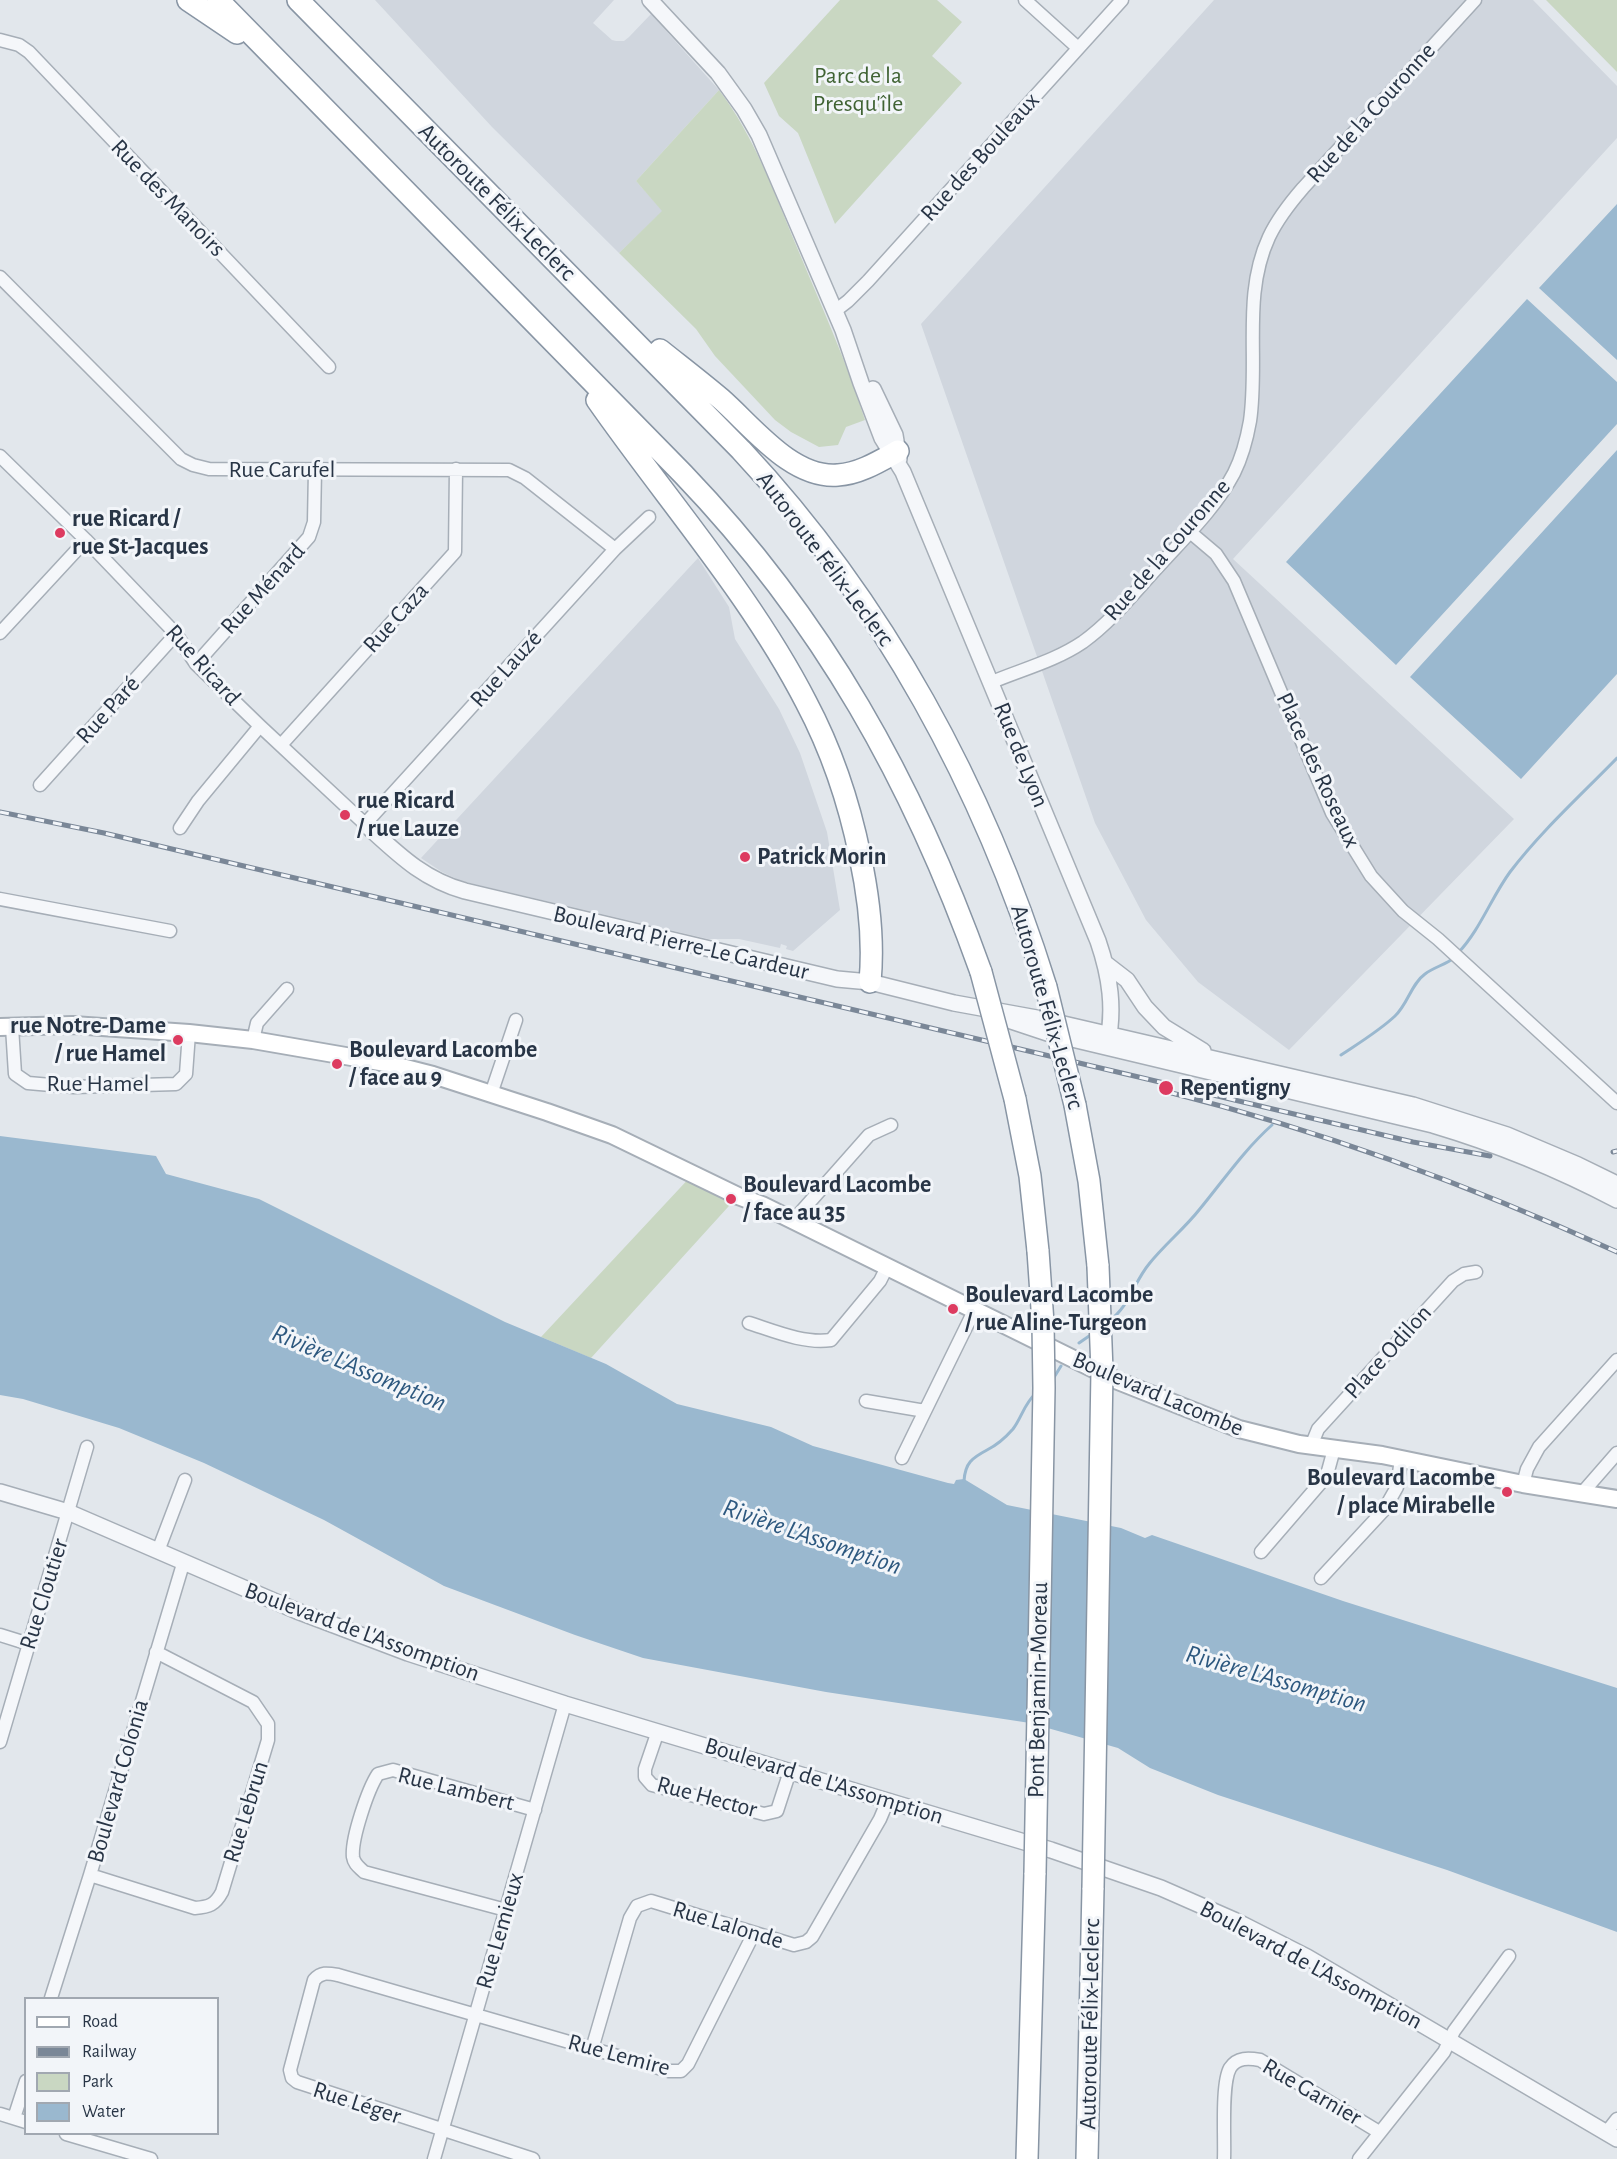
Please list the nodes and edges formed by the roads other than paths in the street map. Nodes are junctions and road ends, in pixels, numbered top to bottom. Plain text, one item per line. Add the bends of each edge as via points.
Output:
1 (188, 0) edge
2 (218, 0) edge
3 (298, 0) edge
4 (311, 0) edge
5 (1025, 0) edge
6 (1122, 0) edge
7 (1475, 0) edge
8 (657, 2) edge
9 (0, 40) edge
10 (339, 41) junction
11 (1078, 48) junction
12 (276, 59) junction
13 (0, 277) edge
14 (578, 284) junction
15 (835, 310) junction
16 (558, 346) junction
17 (329, 367) dead end
18 (0, 456) edge
19 (897, 459) junction
20 (456, 469) junction
21 (315, 470) junction
22 (649, 517) dead end
23 (1190, 531) junction
24 (86, 540) junction
25 (615, 549) junction
26 (0, 633) edge
27 (176, 634) junction
28 (196, 664) junction
29 (992, 682) junction
30 (260, 726) junction
31 (281, 745) junction
32 (40, 785) dead end
33 (365, 824) junction
34 (180, 828) dead end
35 (414, 867) joint
36 (0, 899) edge
37 (170, 931) dead end
38 (1105, 963) junction
39 (870, 982) junction
40 (286, 990) dead end
41 (516, 1020) dead end
42 (6, 1027) edge
43 (189, 1033) junction
44 (253, 1040) junction
45 (1108, 1040) junction
46 (1216, 1058) junction
47 (491, 1094) junction
48 (1617, 1103) edge
49 (891, 1125) dead end
50 (1617, 1184) edge
51 (1617, 1200) edge
52 (795, 1221) junction
53 (887, 1267) junction
54 (1476, 1272) dead end
55 (974, 1311) junction
56 (748, 1323) dead end
57 (1617, 1360) edge
58 (866, 1401) dead end
59 (925, 1411) junction
60 (1311, 1446) junction
61 (87, 1447) dead end
62 (1334, 1449) junction
63 (1617, 1453) edge
64 (902, 1458) dead end
65 (1401, 1459) junction
66 (185, 1480) dead end
67 (1523, 1484) junction
68 (0, 1491) edge
69 (1583, 1492) junction
70 (1617, 1499) edge
71 (68, 1512) junction
72 (158, 1551) junction
73 (1261, 1552) dead end
74 (183, 1563) junction
75 (1321, 1578) dead end
76 (0, 1635) edge
77 (29, 1644) junction
78 (156, 1652) junction
79 (566, 1704) junction
80 (658, 1731) junction
81 (0, 1742) edge
82 (790, 1771) junction
83 (888, 1800) junction
84 (535, 1810) junction
85 (90, 1875) junction
86 (506, 1910) junction
87 (754, 1933) junction
88 (1509, 1956) dead end
89 (51, 1997) edge
90 (476, 2014) junction
91 (1449, 2041) junction
92 (592, 2049) junction
93 (24, 2094) edge
94 (0, 2114) edge
95 (1617, 2119) edge
96 (20, 2120) edge
97 (442, 2130) junction
98 (1379, 2132) junction
99 (73, 2135) edge
100 (1611, 2136) edge
101 (151, 2159) edge
102 (434, 2159) edge
103 (532, 2159) edge
104 (1026, 2159) edge
105 (1088, 2159) edge
106 (1224, 2159) edge
107 (1359, 2159) edge

1 - 12 highway
2 - 12 highway
3 - 10 highway, Autoroute Félix-Leclerc
4 - 10 highway
5 - 11 street
6 - 11 street, Rue des Bouleaux
7 - 23 street, Rue de la Couronne via 1303,188 1269,236 1255,285 1252,406 1244,447 1228,483
8 - 15 street, Rue de Lyon via 718,73 753,125
9 - 17 street, Rue des Manoirs via 29,52
10 - 14 highway, Autoroute Félix-Leclerc
11 - 15 street, Rue des Bouleaux via 868,281
12 - 16 highway
13 - 21 street, Rue Carufel via 181,459 209,469
14 - 19 highway via 795,464 837,476
14 - 105 highway, Autoroute Félix-Leclerc, bridge via 757,467 835,564 882,632 943,734 986,824 1047,987 1088,1172 1098,1266 1102,1382
15 - 19 street, Rue de Lyon via 890,423
16 - 39 highway via 737,592 807,703 838,774 856,840 870,920
16 - 104 highway, Pont Benjamin-Moreau, bridge via 729,524 820,644 874,731 913,804 953,897 981,972 1015,1099 1030,1176 1038,1251 1044,1388
18 - 24 street, Rue Ricard
19 - 29 street, Rue de Lyon
20 - 21 street, Rue Carufel
20 - 25 street, Rue Carufel via 509,470 525,478
20 - 31 street, Rue Caza via 455,552
21 - 28 street, Rue Ménard via 314,522 309,537
22 - 25 street, Rue Lauzé
23 - 29 street, Rue de la Couronne via 1085,640 1051,660
23 - 48 street, Place des Roseaux via 1216,554 1234,581 1329,806 1352,848 1381,888
24 - 26 street
24 - 27 street, Rue Ricard
25 - 33 street, Rue Lauzé
27 - 28 street, Rue Ricard
27 - 32 street, Rue Paré
28 - 30 street, Rue Ricard
29 - 38 street, Rue de Lyon
30 - 31 street, Rue Ricard
30 - 34 street
31 - 33 street, Rue Ricard
33 - 35 street, Rue Ricard
35 - 39 street, Boulevard Pierre-Le Gardeur via 440,883 486,897 837,979
36 - 37 street
38 - 45 street, Rue de Lyon via 1111,996
38 - 46 street via 1127,980 1164,1027
39 - 45 street, Boulevard Pierre-Le Gardeur via 1042,1019
40 - 44 street via 257,1023
41 - 47 street
42 - 43 main road, Boulevard Lacombe via 111,1026
42 - 43 street, Rue Hamel via 15,1074 28,1083 74,1087 176,1084 186,1074
43 - 44 main road, Boulevard Lacombe
44 - 47 main road, Boulevard Lacombe via 387,1063
45 - 46 street, Boulevard Pierre-Le Gardeur
45 - 51 street, Boulevard Pierre-Le Gardeur via 1450,1130 1546,1165
46 - 50 street, Boulevard Pierre-Le Gardeur via 1454,1117 1528,1143
47 - 52 main road, Boulevard Lacombe via 612,1135
49 - 52 street via 869,1135
52 - 53 main road, Boulevard Lacombe
53 - 55 main road, Boulevard Lacombe
53 - 56 street via 831,1340 819,1342
54 - 60 street, Place Odilon via 1453,1281 1318,1429
55 - 59 street
55 - 60 main road, Boulevard Lacombe via 1166,1401 1246,1432
57 - 67 street via 1539,1447
58 - 59 street
59 - 64 street
60 - 62 main road, Boulevard Lacombe
61 - 71 street, Rue Cloutier
62 - 65 main road, Boulevard Lacombe
62 - 73 street via 1323,1480
63 - 69 street
65 - 67 main road, Boulevard Lacombe
65 - 75 street via 1396,1487 1384,1510
66 - 72 street
67 - 69 main road, Boulevard Lacombe
68 - 71 street, Boulevard de L'Assomption
69 - 70 main road, Boulevard Lacombe
71 - 72 street, Boulevard de L'Assomption
71 - 77 street, Rue Cloutier
72 - 74 street, Boulevard de L'Assomption
74 - 78 street, Boulevard Colonia
74 - 79 street, Boulevard de L'Assomption via 408,1653
76 - 77 street
77 - 81 street, Rue Cloutier
78 - 85 street, Boulevard Colonia
78 - 85 street, Rue Lebrun via 253,1702 268,1724 268,1740 217,1902 195,1908
79 - 80 street, Boulevard de L'Assomption
79 - 84 street, Rue Lemieux
80 - 82 street, Boulevard de L'Assomption
80 - 82 street, Rue Hector via 645,1769 645,1777 652,1785 764,1814 777,1811
82 - 83 street, Boulevard de L'Assomption
83 - 87 street, Rue Lalonde via 811,1939 794,1945
83 - 91 street, Boulevard de L'Assomption via 1105,1867 1183,1897 1307,1958
84 - 86 street, Rue Lemieux
84 - 86 street, Rue Lambert via 393,1770 378,1774 371,1784 356,1835 353,1858 364,1872
85 - 89 street, Boulevard Colonia
86 - 90 street, Rue Lemieux
87 - 92 street, Rue Lemire via 681,2071 669,2072
87 - 92 street, Rue Lalonde via 651,1901 637,1906 630,1918
88 - 91 street
90 - 92 street, Rue Lemire
90 - 97 street, Rue Lemieux
90 - 97 street, Rue Léger via 327,1973 319,1974 310,1990 291,2062 292,2078 304,2086
91 - 98 street
91 - 100 street, Boulevard de L'Assomption
93 - 96 street
94 - 96 street
95 - 100 street
97 - 102 street, Rue Lemieux
97 - 103 street
98 - 106 street, Rue Garnier via 1260,2060 1248,2058 1231,2067 1226,2080
98 - 107 street
99 - 101 street

